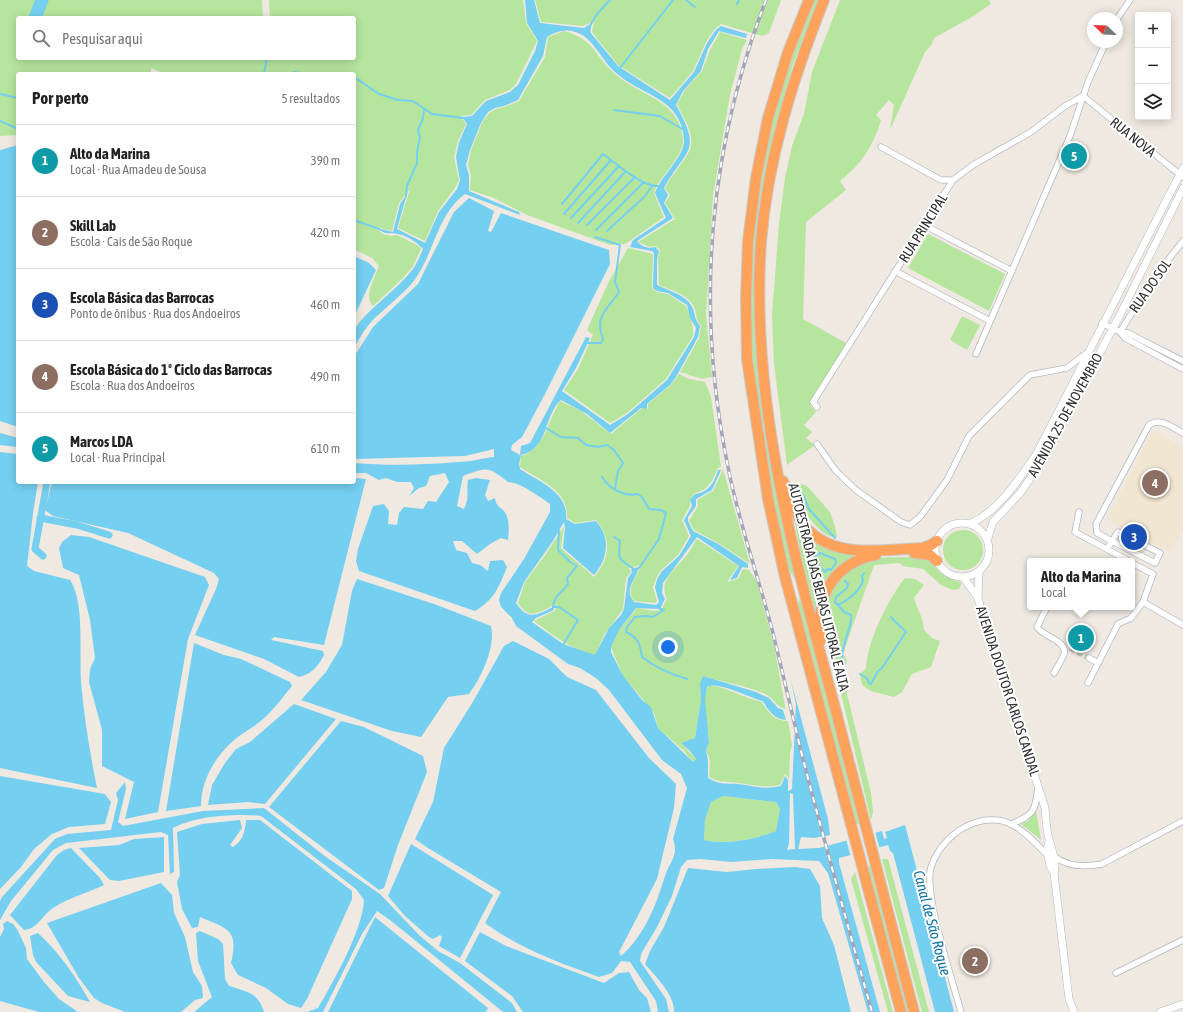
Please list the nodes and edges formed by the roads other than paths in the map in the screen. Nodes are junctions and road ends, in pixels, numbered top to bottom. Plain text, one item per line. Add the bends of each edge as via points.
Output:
1 (809, 0) edge
2 (824, 0) edge
3 (1130, 0) edge
4 (1122, 12) edge
5 (1103, 48) edge
6 (1083, 96) junction
7 (881, 147) dead end
8 (1182, 173) edge
9 (953, 180) junction
10 (1183, 188) edge
11 (924, 225) junction
12 (1183, 241) edge
13 (895, 271) junction
14 (1012, 271) junction
15 (990, 321) junction
16 (1102, 323) junction
17 (1112, 328) junction
18 (1120, 332) junction
19 (1088, 352) junction
20 (976, 354) dead end
21 (1183, 361) edge
22 (1183, 369) edge
23 (817, 407) dead end
24 (1183, 433) edge
25 (817, 444) dead end
26 (776, 464) junction
27 (1079, 512) dead end
28 (970, 524) junction
29 (988, 538) junction
30 (937, 541) junction
31 (1112, 541) junction
32 (1107, 549) junction
33 (1124, 558) edge
34 (937, 561) junction
35 (1135, 565) edge
36 (979, 571) junction
37 (963, 577) junction
38 (978, 599) junction
39 (1143, 602) junction
40 (1045, 610) edge
41 (1183, 625) edge
42 (1090, 658) tunnel mouth
43 (1098, 662) junction
44 (823, 664) junction
45 (1054, 673) dead end
46 (1088, 684) dead end
47 (1038, 784) junction
48 (1183, 821) edge
49 (1012, 824) junction
50 (1051, 856) junction
51 (1183, 940) edge
52 (1116, 973) dead end
53 (1183, 1004) edge
54 (900, 1012) edge
55 (914, 1012) edge
56 (961, 1012) edge
57 (1074, 1012) edge
58 (1160, 1012) edge

1 - 54 highway, AUTOESTRADA DAS BEIRAS LITORAL E ALTA via 788,52 768,118 756,178 748,241 747,359 768,499 785,577
2 - 26 highway, AUTOESTRADA DAS BEIRAS LITORAL E ALTA via 801,58 781,122 769,181 762,240 759,298 762,358
3 - 4 street
5 - 6 street
6 - 8 street, RUA NOVA
6 - 9 street, RUA PRINCIPAL via 1065,106 1031,132 973,165
6 - 14 street via 1070,136
7 - 9 street via 941,180
8 - 16 street, AVENIDA 25 DE NOVEMBRO
9 - 11 street, RUA PRINCIPAL
10 - 17 street, AVENIDA 25 DE NOVEMBRO
11 - 13 street, RUA PRINCIPAL
11 - 14 street
12 - 18 street, RUA DO SOL via 1153,279
13 - 15 street
13 - 23 street, RUA PRINCIPAL via 813,402
14 - 15 street
15 - 20 street
16 - 17 street
16 - 19 street, AVENIDA 25 DE NOVEMBRO
17 - 18 street
17 - 29 street, AVENIDA 25 DE NOVEMBRO via 1046,455 1020,492 993,522
18 - 21 street via 1128,333
18 - 22 street via 1125,338
19 - 25 street via 1066,368 1030,375 970,436 947,480 920,517 910,525 901,522 856,490 836,470
19 - 28 street, AVENIDA 25 DE NOVEMBRO via 1037,453 1014,487 994,509
24 - 31 street via 1162,422 1154,421 1149,425 1096,524 1097,532
26 - 30 highway via 794,509 803,524 828,544 842,549 864,550 922,548
26 - 44 highway, AUTOESTRADA DAS BEIRAS LITORAL E ALTA via 797,565
27 - 32 street via 1075,532
28 - 29 street via 981,530
28 - 30 street via 950,525 943,530
29 - 36 street via 988,559
30 - 34 street
31 - 31 street via 1155,563 1160,553 1118,532
31 - 32 street
32 - 33 street
34 - 37 street via 946,572
34 - 44 highway via 923,553 881,555 865,557 844,568 829,586 821,608
35 - 39 street via 1153,574
36 - 37 street via 972,576
36 - 38 street, AVENIDA DOUTOR CARLOS CANDAL
37 - 38 street, AVENIDA DOUTOR CARLOS CANDAL
38 - 47 street, AVENIDA DOUTOR CARLOS CANDAL
39 - 41 street
39 - 43 street via 1131,618 1118,624
40 - 45 street via 1036,627 1039,632 1067,648
42 - 43 street
43 - 46 street
44 - 55 highway, AUTOESTRADA DAS BEIRAS LITORAL E ALTA
47 - 49 street, AVENIDA DOUTOR CARLOS CANDAL via 1036,807 1033,812 1027,818
47 - 50 street, AVENIDA DOUTOR CARLOS CANDAL via 1045,808 1049,841 1053,846
48 - 50 street via 1102,864 1075,865
49 - 50 street
49 - 56 street via 999,820 981,820 963,827 948,839 931,868 930,888 936,917
50 - 57 street, AVENIDA DOUTOR CARLOS CANDAL via 1055,868 1069,1000
51 - 52 street
53 - 58 street

